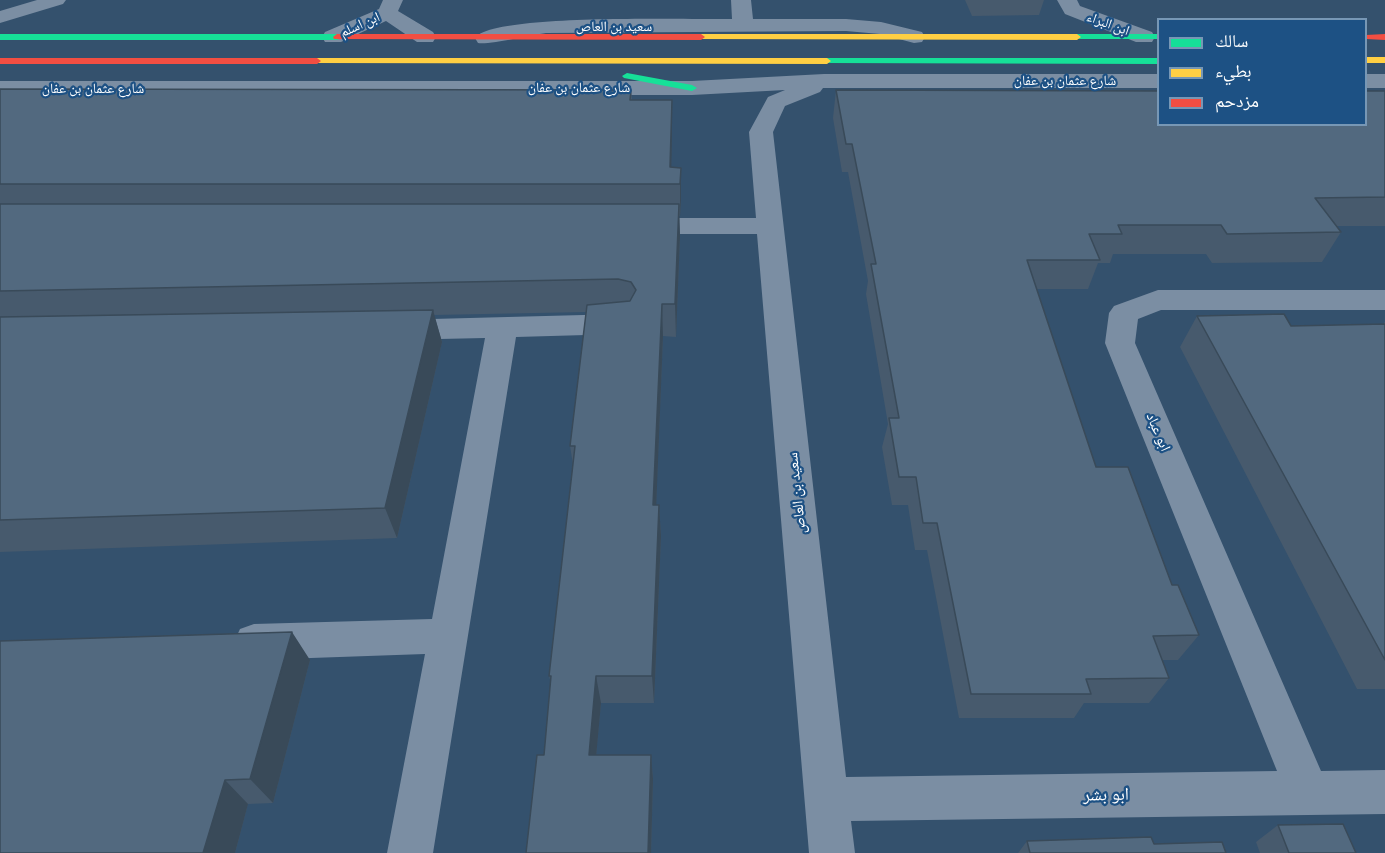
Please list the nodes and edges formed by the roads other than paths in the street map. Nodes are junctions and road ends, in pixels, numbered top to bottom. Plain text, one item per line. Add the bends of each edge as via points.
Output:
1 (56, 0) edge
2 (64, 0) edge
3 (741, 0) edge
4 (1069, 5) edge
5 (390, 7) edge
6 (0, 17) edge
7 (743, 27) junction
8 (0, 37) edge
9 (62, 37) junction
10 (333, 37) junction
11 (425, 37) junction
12 (914, 37) junction
13 (1046, 37) junction
14 (1151, 37) edge
15 (1367, 37) edge
16 (1385, 37) edge
17 (486, 38) junction
18 (1367, 60) edge
19 (1385, 60) edge
20 (0, 61) edge
21 (1157, 61) edge
22 (549, 62) junction
23 (824, 81) junction
24 (1157, 81) edge
25 (1367, 81) edge
26 (1385, 81) edge
27 (0, 88) edge
28 (692, 88) junction
29 (749, 119) junction
30 (605, 226) edge
31 (771, 226) junction
32 (1385, 300) edge
33 (621, 324) edge
34 (502, 328) junction
35 (370, 331) edge
36 (447, 636) junction
37 (223, 643) edge
38 (1385, 792) edge
39 (1308, 793) junction
40 (827, 799) junction
41 (410, 853) edge
42 (832, 853) edge

1 - 6 street
2 - 9 street via 55,21
3 - 7 street
4 - 13 street, ابن البراء
4 - 14 street, ابن البراء
5 - 10 street, ابن اسلم
5 - 11 street, ابن اسلم
7 - 12 street, سعيد بن العاص via 863,26
7 - 17 street, سعيد بن العاص via 546,27
8 - 9 street
9 - 10 street
10 - 11 street
11 - 17 street
12 - 13 street
12 - 17 street
13 - 14 street
15 - 16 street
18 - 19 street
20 - 22 street, شارع عثمان بن عفان
21 - 22 street, شارع عثمان بن عفان
22 - 28 street
23 - 24 street, شارع عثمان بن عفان
23 - 28 street, شارع عثمان بن عفان
23 - 29 street
25 - 26 street
27 - 28 street, شارع عثمان بن عفان
28 - 29 street via 731,100
29 - 31 street, سعيد بن العاص
30 - 31 street
31 - 40 street, سعيد بن العاص
32 - 39 street, ابو عباد via 1158,300 1124,313 1120,343
33 - 34 street
34 - 35 street
34 - 36 street
36 - 37 street
36 - 41 street
38 - 39 street, ابو بشر
39 - 40 street, ابو بشر
40 - 42 street, سعيد بن العاص

